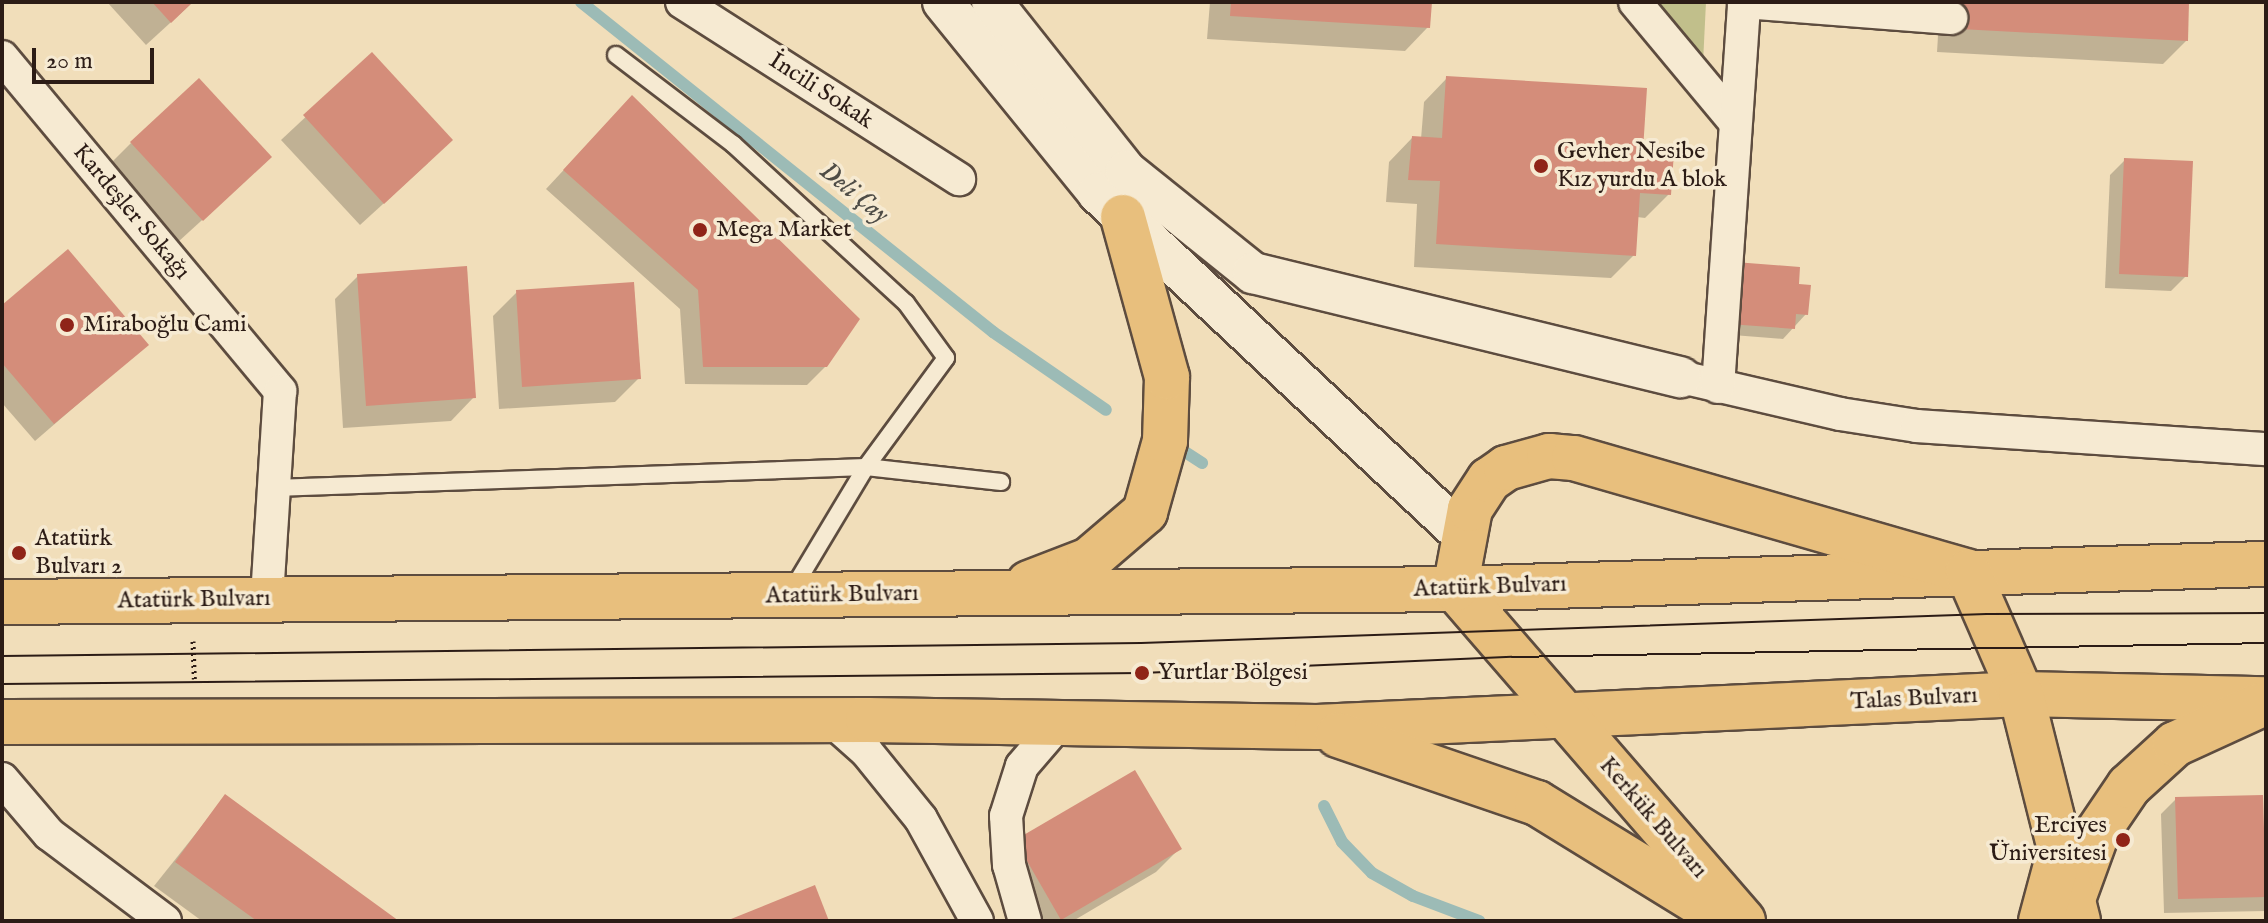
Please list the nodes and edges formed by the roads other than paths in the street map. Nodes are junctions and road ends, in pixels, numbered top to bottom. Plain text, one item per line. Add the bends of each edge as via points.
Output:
1 (682, 2) edge
2 (943, 2) edge
3 (992, 2) edge
4 (1635, 2) edge
5 (1744, 2) edge
6 (1951, 18) dead end
7 (616, 55) dead end
8 (2, 57) edge
9 (1735, 122) junction
10 (959, 179) dead end
11 (1123, 217) junction
12 (1699, 382) junction
13 (2266, 449) edge
14 (866, 467) junction
15 (1001, 482) dead end
16 (274, 488) junction
17 (1465, 537) junction
18 (2266, 564) edge
19 (1968, 572) junction
20 (1455, 589) junction
21 (1001, 594) junction
22 (789, 596) junction
23 (267, 600) junction
24 (2, 602) edge
25 (2021, 694) junction
26 (2266, 701) edge
27 (1562, 716) junction
28 (831, 720) junction
29 (2, 722) edge
30 (1059, 723) junction
31 (1317, 727) junction
32 (2, 779) edge
33 (2064, 914) edge
34 (165, 921) edge
35 (977, 921) edge
36 (1025, 921) edge
37 (1729, 921) edge
38 (1743, 921) edge

1 - 10 street, İncili Sokak
2 - 11 street
3 - 12 street via 1126,171 1253,273
4 - 9 street
5 - 6 street
5 - 9 street
7 - 14 lane via 733,144 814,218 906,303 946,358
8 - 16 street, Kardeşler Sokağı via 280,391
9 - 12 street
11 - 17 street
11 - 21 main road via 1167,377 1165,441 1145,512 1089,560
12 - 13 street via 1917,426
14 - 15 lane
14 - 16 lane
14 - 22 lane
16 - 23 street, Kardeşler Sokağı
17 - 19 main road via 1478,494 1497,474 1526,460 1574,458
17 - 20 main road
18 - 19 main road
19 - 20 main road, Atatürk Bulvarı
19 - 25 main road
20 - 21 main road, Atatürk Bulvarı
20 - 27 main road, Kerkük Bulvarı
21 - 22 main road, Atatürk Bulvarı
22 - 23 main road, Atatürk Bulvarı
23 - 24 main road, Atatürk Bulvarı
25 - 26 main road, Talas Bulvarı
25 - 27 main road, Talas Bulvarı
25 - 33 main road via 2060,850
26 - 33 main road via 2208,725 2143,771 2097,833
27 - 31 main road
27 - 38 main road, Kerkük Bulvarı
28 - 29 main road
28 - 30 main road
28 - 35 street via 866,751 921,819
30 - 31 main road
30 - 36 street via 1022,766 1006,816 1009,865
31 - 37 main road via 1537,803
32 - 34 street via 49,834

